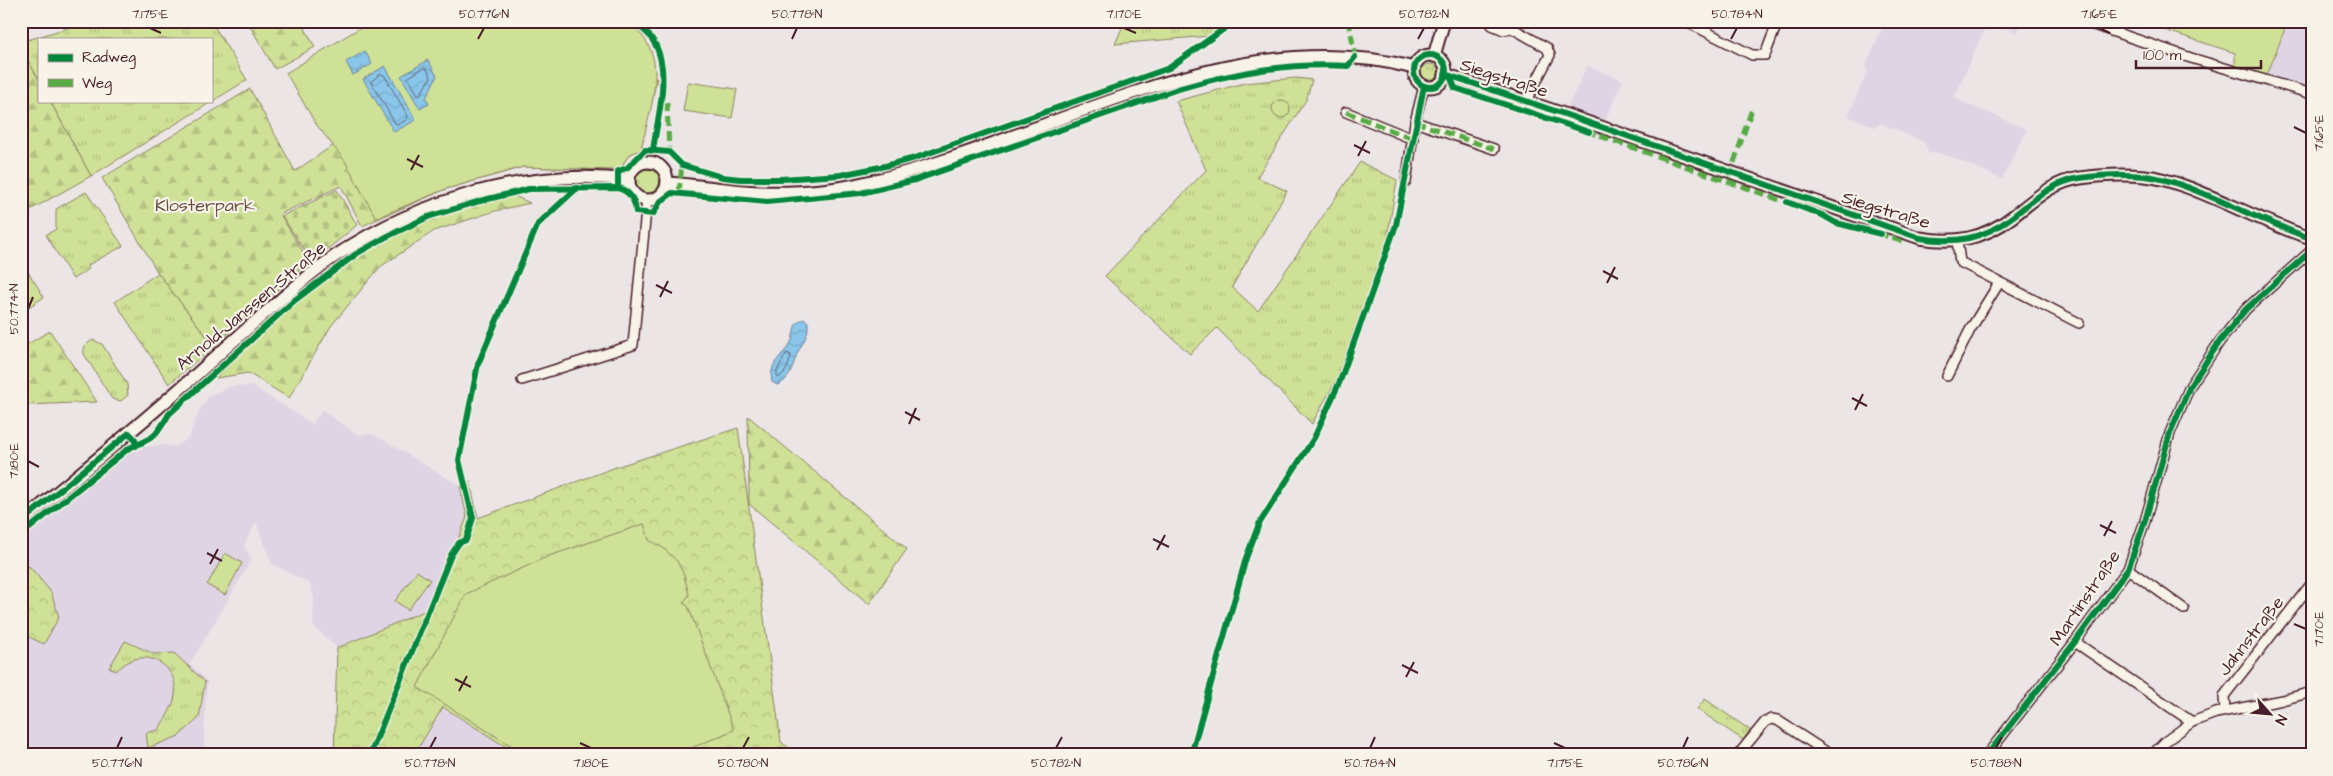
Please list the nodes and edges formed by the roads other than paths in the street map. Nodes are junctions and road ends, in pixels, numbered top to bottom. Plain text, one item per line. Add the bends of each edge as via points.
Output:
1 (1444, 21) edge
2 (1685, 21) edge
3 (1778, 21) edge
4 (2082, 21) edge
5 (1492, 26) dead end
6 (1434, 56) junction
7 (1414, 68) junction
8 (1446, 74) junction
9 (1424, 86) junction
10 (2312, 94) edge
11 (1526, 101) junction
12 (1346, 112) dead end
13 (1416, 122) junction
14 (1413, 139) junction
15 (1494, 149) dead end
16 (629, 180) junction
17 (1406, 182) dead end
18 (667, 183) junction
19 (647, 200) junction
20 (2312, 238) edge
21 (1957, 241) junction
22 (2312, 250) edge
23 (1999, 283) junction
24 (2079, 323) dead end
25 (1947, 376) dead end
26 (522, 380) dead end
27 (21, 522) edge
28 (2128, 569) junction
29 (2312, 583) edge
30 (2184, 609) dead end
31 (2075, 642) junction
32 (2312, 692) edge
33 (2225, 711) junction
34 (2192, 722) junction
35 (1738, 755) edge
36 (1831, 755) edge
37 (1987, 755) edge
38 (2152, 755) edge

1 - 6 main road
2 - 3 street via 1752,55 1765,55
4 - 10 street
5 - 11 street via 1504,30 1512,28 1547,48 1550,55
6 - 7 main road via 1424,57
6 - 8 main road via 1444,65
7 - 9 main road via 1417,81
7 - 18 main road via 1380,60 1321,56 1244,62 1168,82 917,169 862,184 811,191 760,192
8 - 9 main road via 1437,85
8 - 11 main road, Siegstraße
9 - 13 street
11 - 21 main road, Siegstraße via 1902,234 1940,242
12 - 14 street
13 - 14 street
13 - 15 street
14 - 17 street
16 - 18 main road via 638,164 651,162 663,169
16 - 19 main road via 636,196
16 - 27 main road, Arnold-Janssen-Straße via 587,177 526,182 477,193 427,208 357,243 311,274 133,430
18 - 19 main road via 662,194
19 - 26 street via 633,345
20 - 21 main road, Siegstraße via 2173,183 2146,176 2117,176 2062,182 2036,196 1994,228
21 - 23 street via 1960,262
22 - 28 street, Martinstraße via 2246,309 2190,386 2170,433 2146,521
23 - 24 street
23 - 25 street
28 - 30 street, Martinstraße
28 - 31 street, Martinstraße
29 - 33 street, Jahnstraße via 2224,696
31 - 34 street
31 - 37 street, Martinstraße
32 - 33 street
33 - 34 street
34 - 38 street
35 - 36 street via 1771,719

